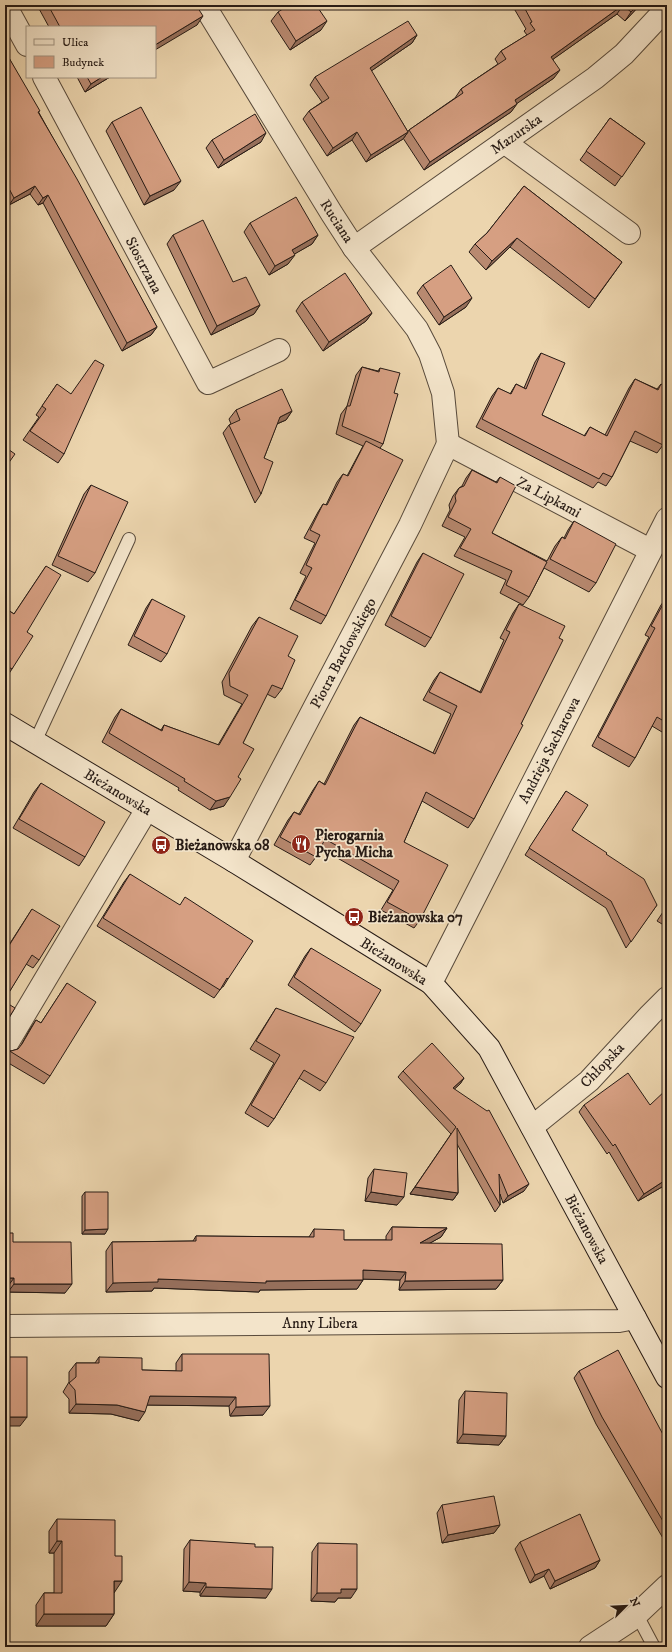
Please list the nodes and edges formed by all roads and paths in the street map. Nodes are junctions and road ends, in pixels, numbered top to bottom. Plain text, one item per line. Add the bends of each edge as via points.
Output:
1 (5, 5) edge
2 (204, 5) edge
3 (667, 8) edge
4 (26, 43) edge
5 (45, 78) edge
6 (504, 142) junction
7 (628, 233) dead end
8 (354, 248) junction
9 (279, 350) dead end
10 (448, 444) junction
11 (667, 518) edge
12 (129, 540) dead end
13 (650, 550) junction
14 (5, 724) edge
15 (35, 742) junction
16 (147, 809) junction
17 (234, 861) junction
18 (431, 983) junction
19 (667, 998) edge
20 (5, 1047) edge
21 (532, 1127) junction
22 (635, 1318) junction
23 (5, 1326) edge
24 (667, 1377) edge
25 (667, 1586) edge
26 (637, 1615) junction
27 (590, 1647) edge
28 (654, 1647) edge

1 - 4 street
2 - 8 street, Ruciana
3 - 6 street, Mazurska via 618,59 595,78
5 - 9 street, Siostrzana via 208,383
6 - 7 street
6 - 8 street, Mazurska
8 - 10 street, Ruciana via 417,329 430,354 443,392
10 - 13 street, Za Lipkami
10 - 17 street, Piotra Bardowskiego via 410,525
11 - 13 street, Andrieja Sacharowa
12 - 15 lane
13 - 18 street, Andrieja Sacharowa
14 - 15 street, Bieżanowska
15 - 16 street, Bieżanowska
16 - 17 street, Bieżanowska
16 - 20 street
17 - 18 street, Bieżanowska
18 - 21 street, Bieżanowska via 489,1048
19 - 21 street, Chłopska via 589,1081
21 - 22 street, Bieżanowska
22 - 23 street, Anny Libera via 619,1321
22 - 24 street, Bieżanowska
25 - 26 street
26 - 27 street
26 - 28 lane

